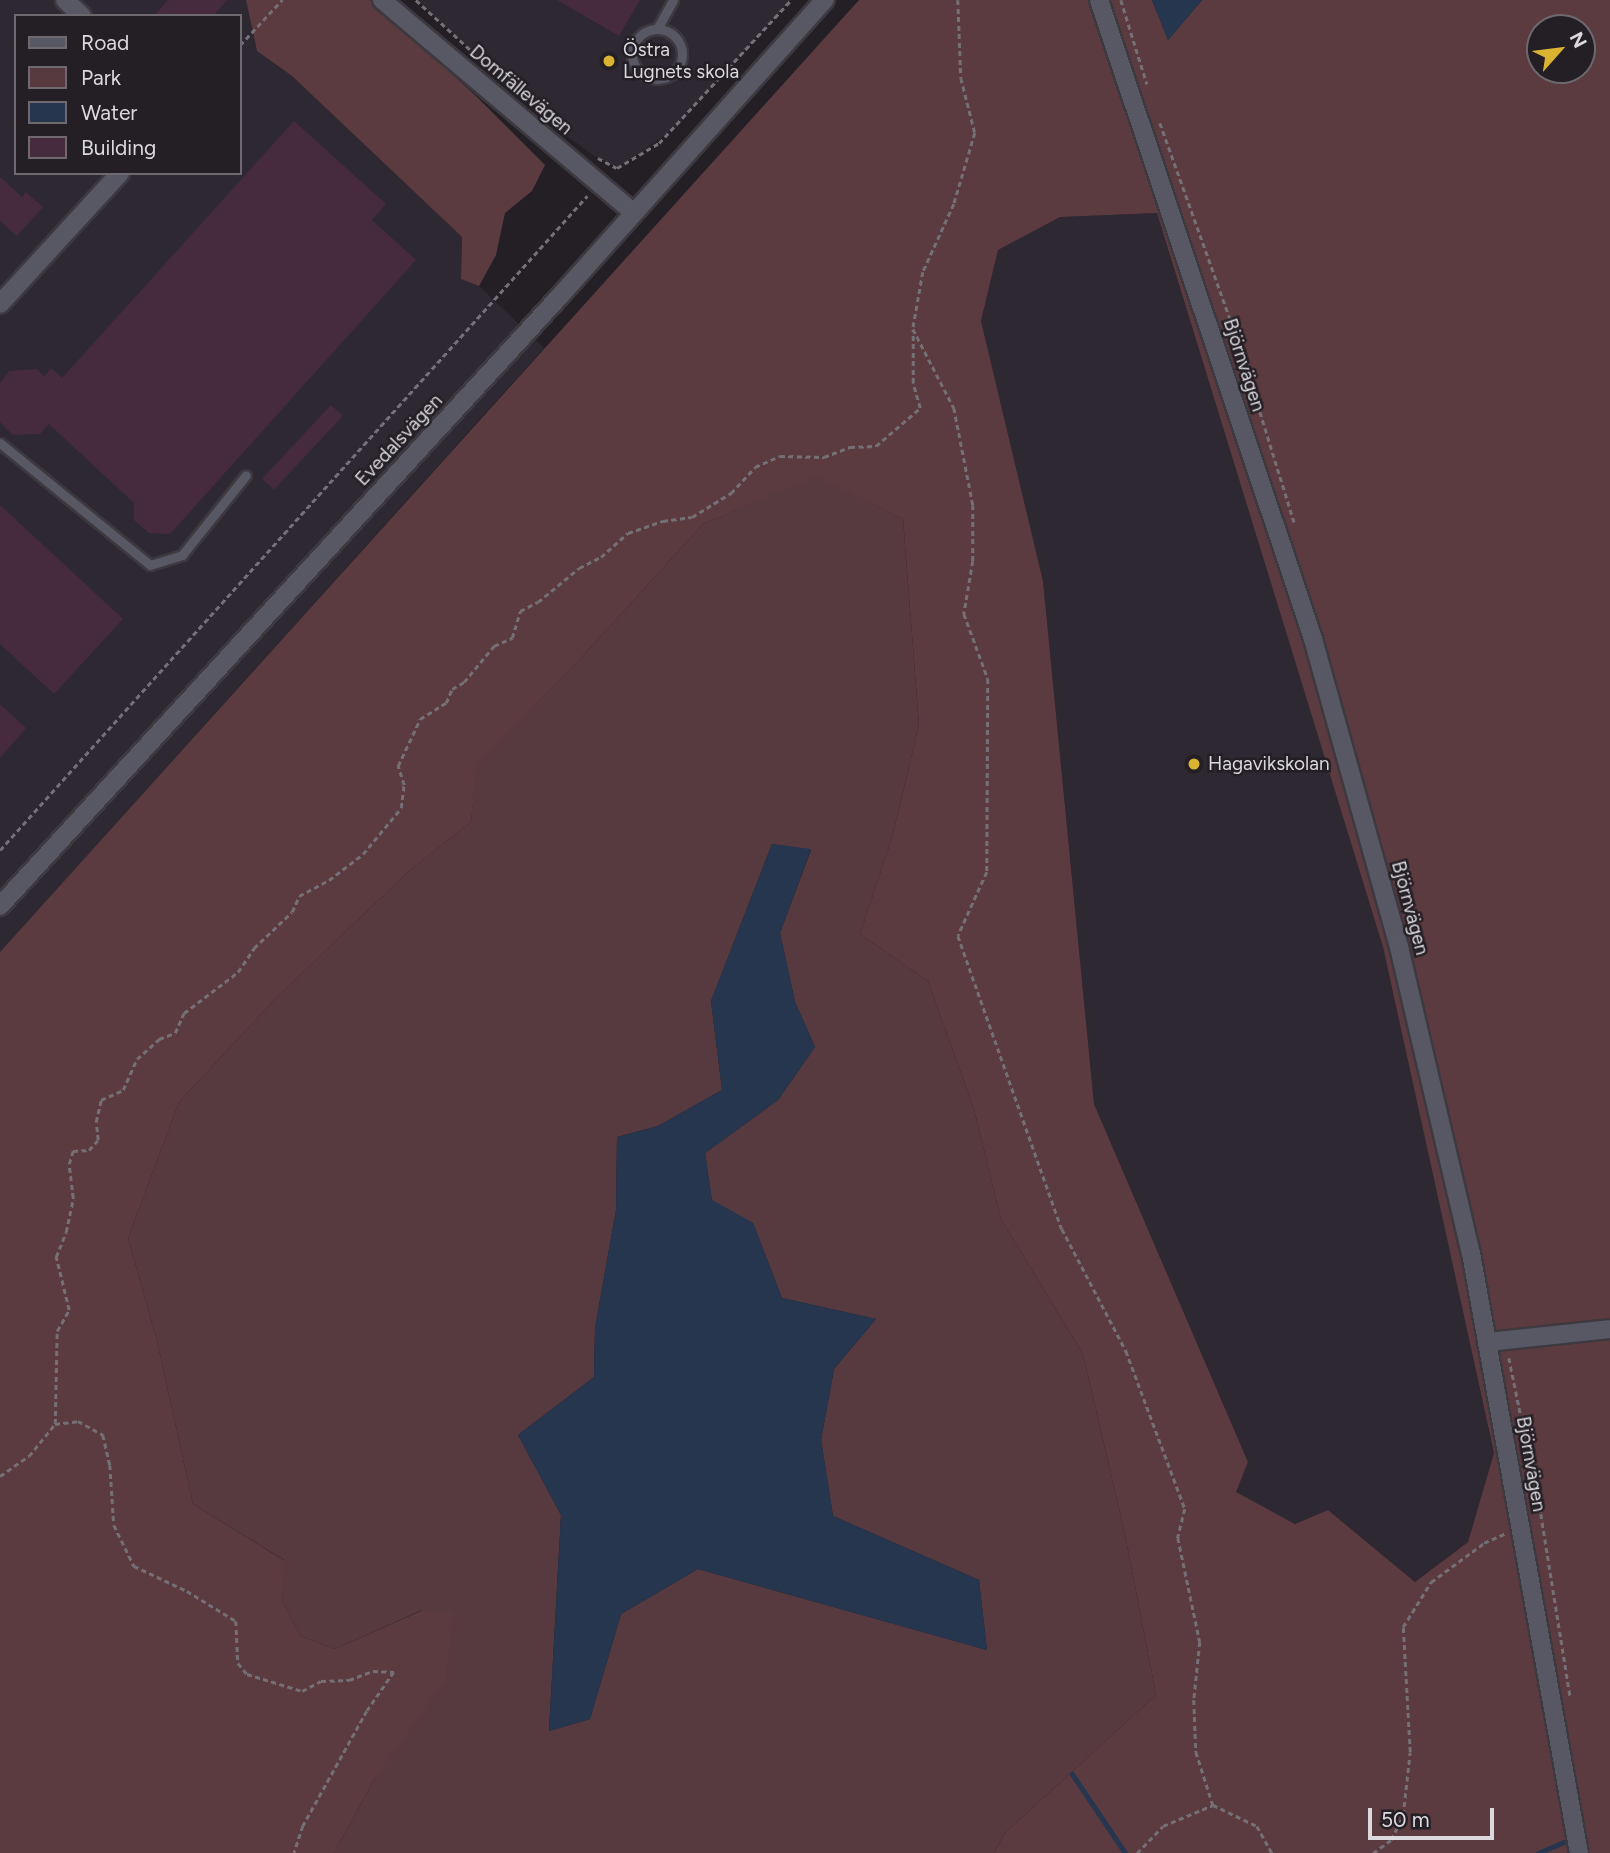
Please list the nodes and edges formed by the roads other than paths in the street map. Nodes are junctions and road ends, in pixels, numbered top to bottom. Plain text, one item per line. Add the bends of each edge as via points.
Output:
1 (65, 0) edge
2 (382, 0) edge
3 (673, 0) edge
4 (825, 0) edge
5 (1099, 0) edge
6 (80, 14) edge
7 (657, 29) junction
8 (118, 175) edge
9 (633, 212) junction
10 (0, 304) edge
11 (0, 443) edge
12 (246, 475) dead end
13 (0, 905) edge
14 (1610, 1329) edge
15 (1487, 1342) junction
16 (1580, 1853) edge

1 - 6 street
2 - 9 street, Domfällevägen
3 - 7 lane
4 - 9 street, Evedalsvägen
5 - 15 street, Björnvägen via 1313,639 1399,947 1471,1254
7 - 7 lane via 642,34 632,54 642,75 659,79 674,72 682,57 672,34
8 - 10 street
9 - 13 street, Evedalsvägen
11 - 12 lane via 150,565 182,555
14 - 15 street
15 - 16 street, Björnvägen

